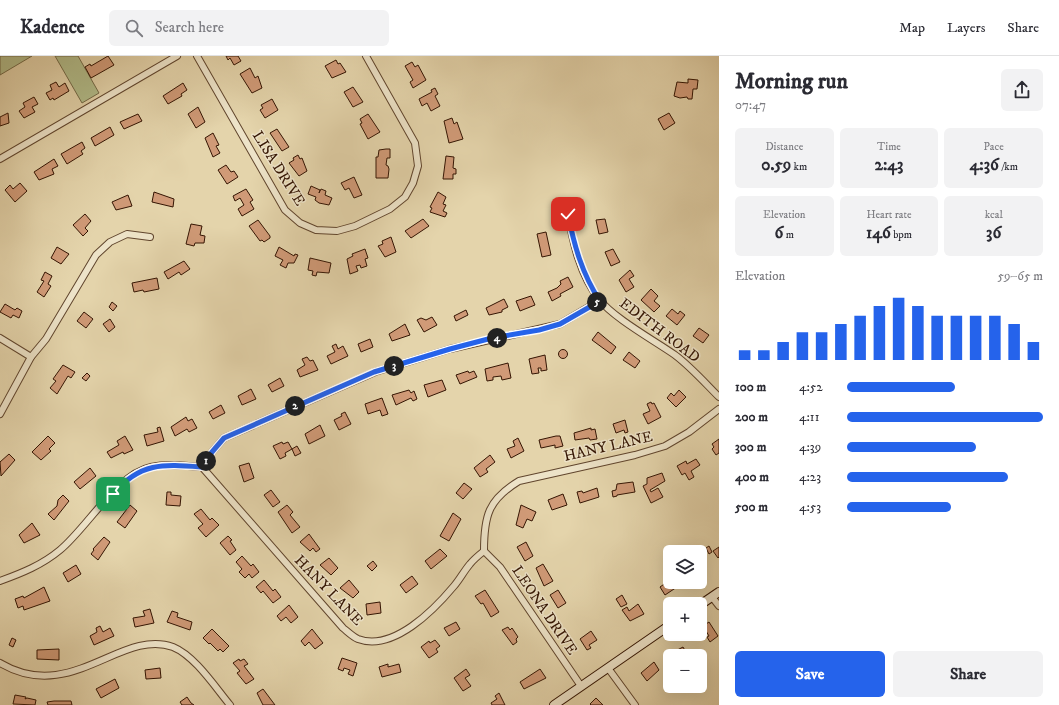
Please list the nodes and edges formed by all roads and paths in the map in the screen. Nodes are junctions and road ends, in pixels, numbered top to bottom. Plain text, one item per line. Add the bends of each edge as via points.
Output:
1 (178, 56) edge
2 (197, 56) edge
3 (366, 56) edge
4 (0, 159) edge
5 (568, 214) dead end
6 (150, 237) dead end
7 (600, 301) junction
8 (0, 338) edge
9 (32, 357) junction
10 (719, 397) edge
11 (719, 409) edge
12 (0, 414) edge
13 (202, 467) junction
14 (484, 551) junction
15 (0, 580) edge
16 (719, 592) edge
17 (712, 597) junction
18 (707, 600) edge
19 (719, 606) edge
20 (663, 630) edge
21 (0, 663) edge
22 (608, 668) junction
23 (581, 686) junction
24 (230, 705) edge
25 (554, 705) edge
26 (635, 705) edge

1 - 4 street
2 - 3 street, LISA DRIVE via 285,210 300,223 311,228 337,231 355,226 390,209 405,197 418,166 415,143
5 - 7 street, EDITH ROAD via 578,256 591,288
6 - 9 street via 127,234 110,242 96,255 46,339
7 - 10 street, EDITH ROAD via 677,357
7 - 13 street via 560,324 492,338 374,372 224,438
8 - 9 street
9 - 12 street
11 - 14 street, HANY LANE via 690,432 665,446 519,481 495,499 484,528
13 - 14 street, HANY LANE via 323,607 343,628 357,638 373,642 388,639 402,632 443,599 470,563
13 - 15 street via 168,465 150,467 136,473 124,481 60,550 20,574
14 - 23 street, LEONA DRIVE via 500,567
16 - 17 street
17 - 18 street
17 - 19 street
20 - 22 street
21 - 24 street via 29,676 48,679 86,671 137,648 154,644 172,647 182,652 199,668
22 - 23 street
22 - 26 street
23 - 25 street

